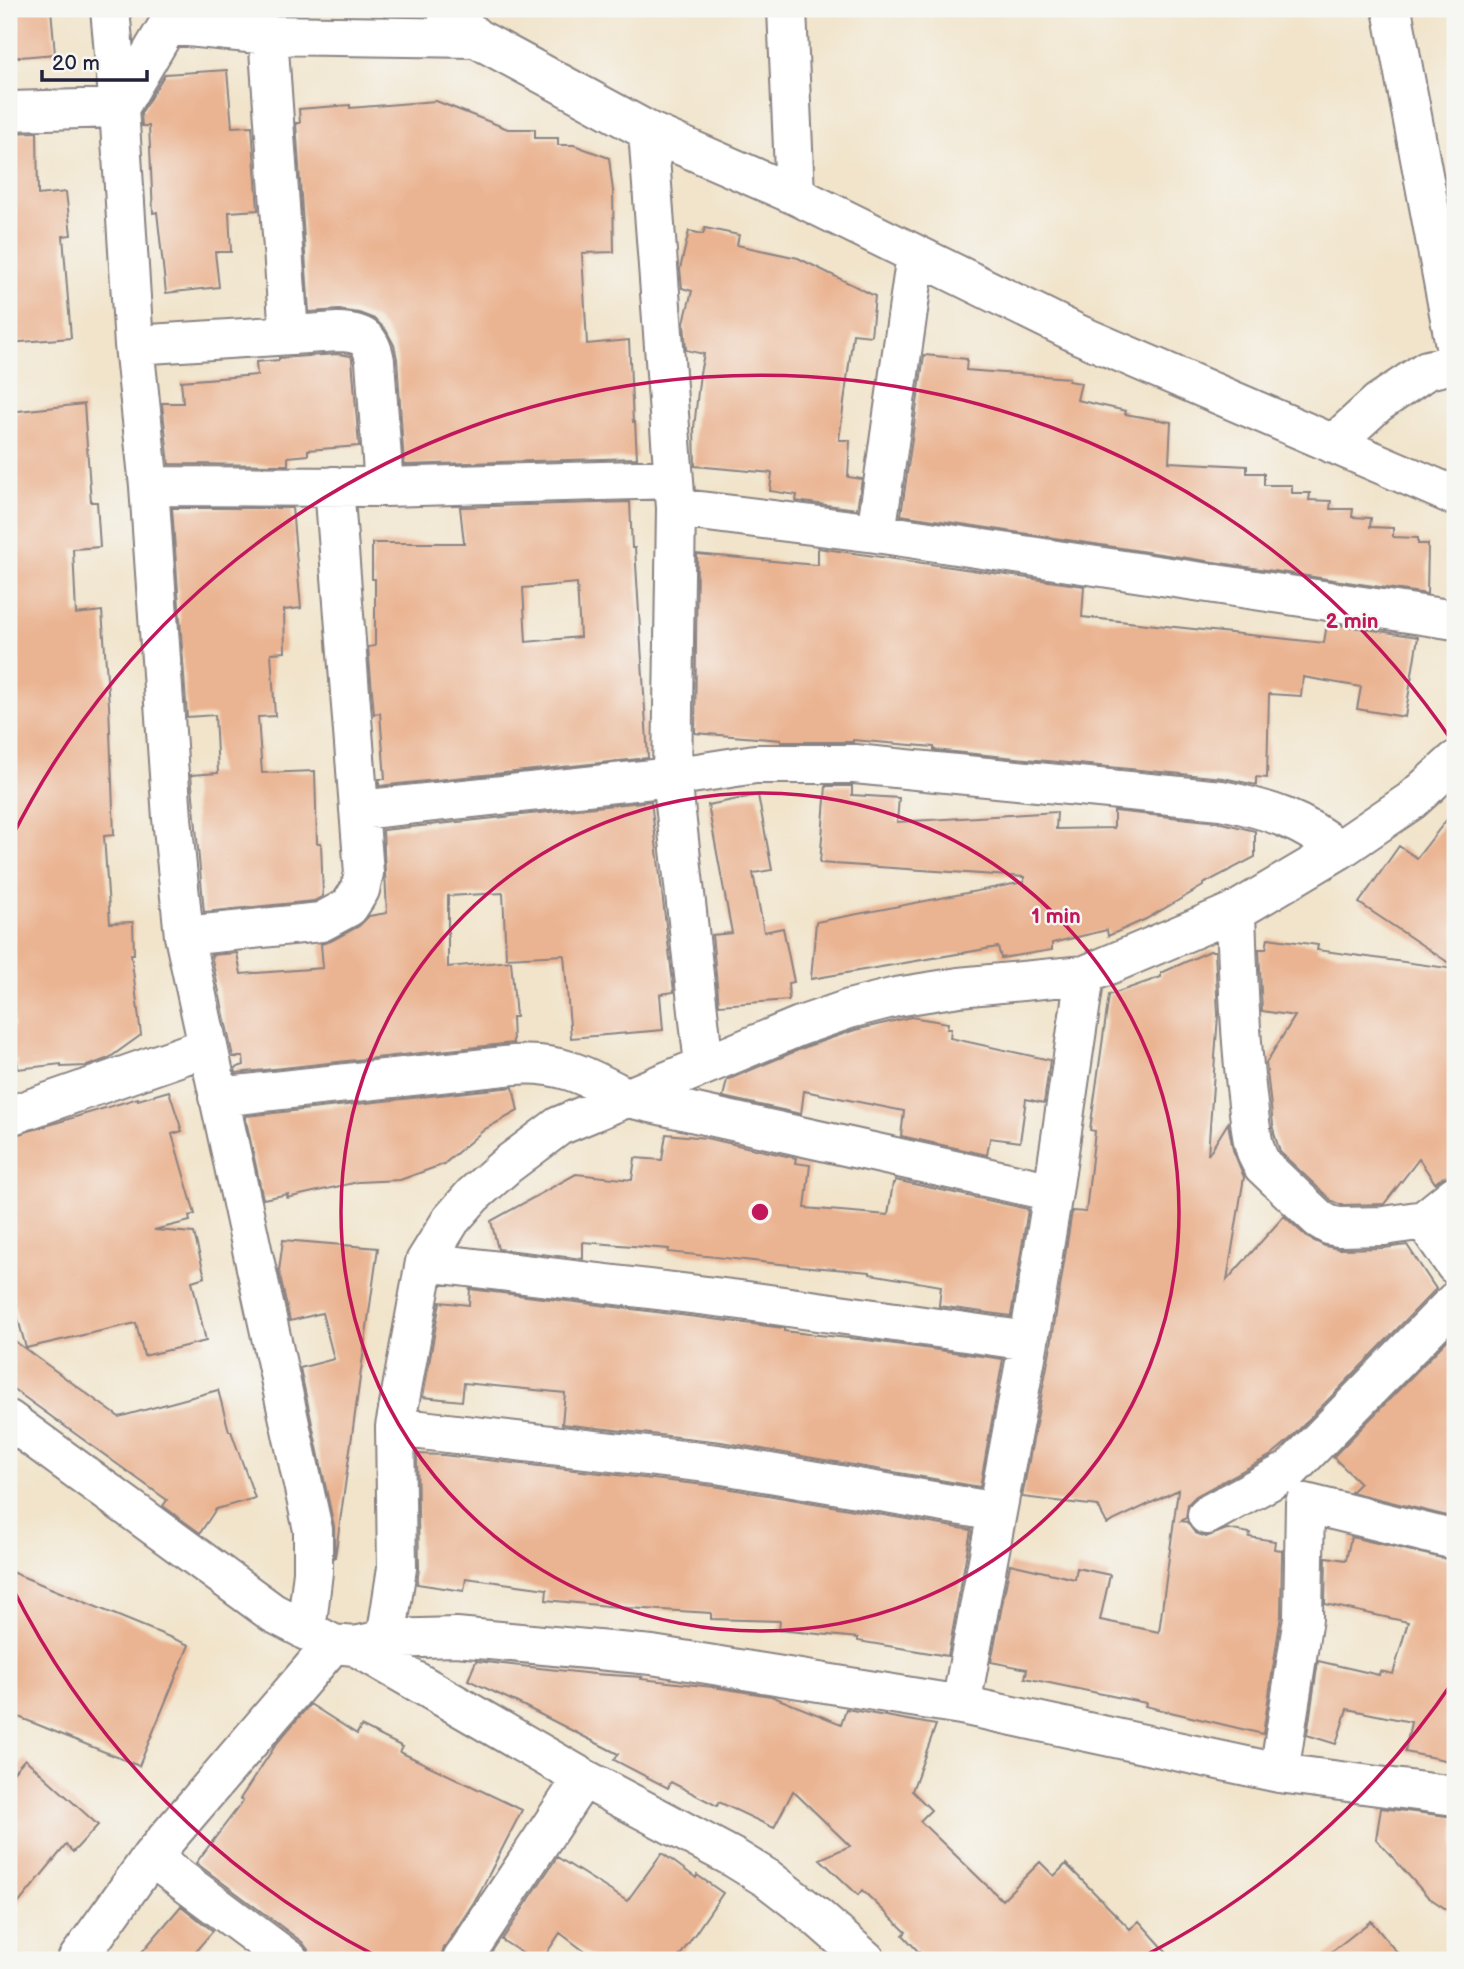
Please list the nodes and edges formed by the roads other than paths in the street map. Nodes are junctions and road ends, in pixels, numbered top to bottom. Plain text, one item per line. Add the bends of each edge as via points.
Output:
1 (110, 9) edge
2 (446, 9) edge
3 (787, 9) edge
4 (1392, 9) edge
5 (175, 17) edge
6 (268, 35) junction
7 (476, 38) junction
8 (119, 108) junction
9 (9, 111) edge
10 (648, 131) junction
11 (795, 195) junction
12 (915, 254) junction
13 (289, 334) junction
14 (134, 345) junction
15 (1455, 345) edge
16 (1455, 364) edge
17 (1333, 444) junction
18 (149, 486) junction
19 (334, 486) junction
20 (384, 487) junction
21 (675, 493) junction
22 (1455, 496) edge
23 (876, 533) junction
24 (1455, 620) edge
25 (1455, 761) edge
26 (672, 777) junction
27 (359, 810) junction
28 (1339, 850) junction
29 (1236, 911) junction
30 (184, 936) junction
31 (1085, 975) junction
32 (207, 1047) junction
33 (704, 1065) junction
34 (218, 1097) junction
35 (628, 1098) junction
36 (9, 1116) edge
37 (1053, 1192) junction
38 (1455, 1195) edge
39 (1424, 1220) junction
40 (425, 1262) junction
41 (1455, 1265) edge
42 (1455, 1301) edge
43 (1029, 1340) junction
44 (9, 1420) edge
45 (395, 1427) junction
46 (1298, 1486) junction
47 (997, 1512) junction
48 (1207, 1515) dead end
49 (1455, 1540) edge
50 (345, 1640) junction
51 (961, 1705) junction
52 (1279, 1773) junction
53 (583, 1778) junction
54 (1455, 1796) edge
55 (151, 1857) junction
56 (77, 1960) edge
57 (289, 1960) edge
58 (462, 1960) edge
59 (866, 1960) edge

1 - 8 street
2 - 7 street
3 - 11 street
4 - 15 street
5 - 6 street
5 - 8 street
6 - 7 street
6 - 13 street
7 - 10 street
8 - 9 street
8 - 14 street
10 - 11 street
10 - 21 street
11 - 12 street
12 - 17 street via 1080,335
12 - 23 street
13 - 14 street
13 - 20 street via 350,332 370,343
14 - 18 street
16 - 17 street via 1427,370 1378,403
17 - 22 street
18 - 19 street
18 - 30 street
19 - 20 street
19 - 27 street
20 - 21 street
21 - 23 street
21 - 26 street
23 - 24 street
25 - 28 street via 1411,801
26 - 27 street
26 - 28 street via 755,764 855,764 1183,795 1281,816
26 - 33 street
27 - 30 street via 364,873 349,907 321,922
28 - 29 street
29 - 31 street
29 - 39 street via 1240,1025 1256,1156 1269,1174 1329,1225 1384,1226
30 - 32 street
31 - 33 street via 896,997 800,1026
31 - 37 street
32 - 34 street
32 - 36 street
33 - 35 street
34 - 35 street via 530,1063 567,1068
34 - 50 street via 313,1530 313,1572
35 - 37 street
35 - 40 street via 559,1126 507,1165 451,1220
37 - 43 street
38 - 39 street
39 - 41 street
40 - 43 street
40 - 45 street
42 - 46 street
43 - 47 street
44 - 50 street via 273,1614
45 - 47 street via 717,1464
45 - 50 street via 397,1568
46 - 48 street
46 - 49 street
46 - 52 street via 1303,1618
47 - 51 street
50 - 51 street via 456,1637 615,1651
50 - 53 street
50 - 55 street
51 - 52 street
52 - 54 street
53 - 58 street
53 - 59 street via 734,1858
55 - 56 street
55 - 57 street

